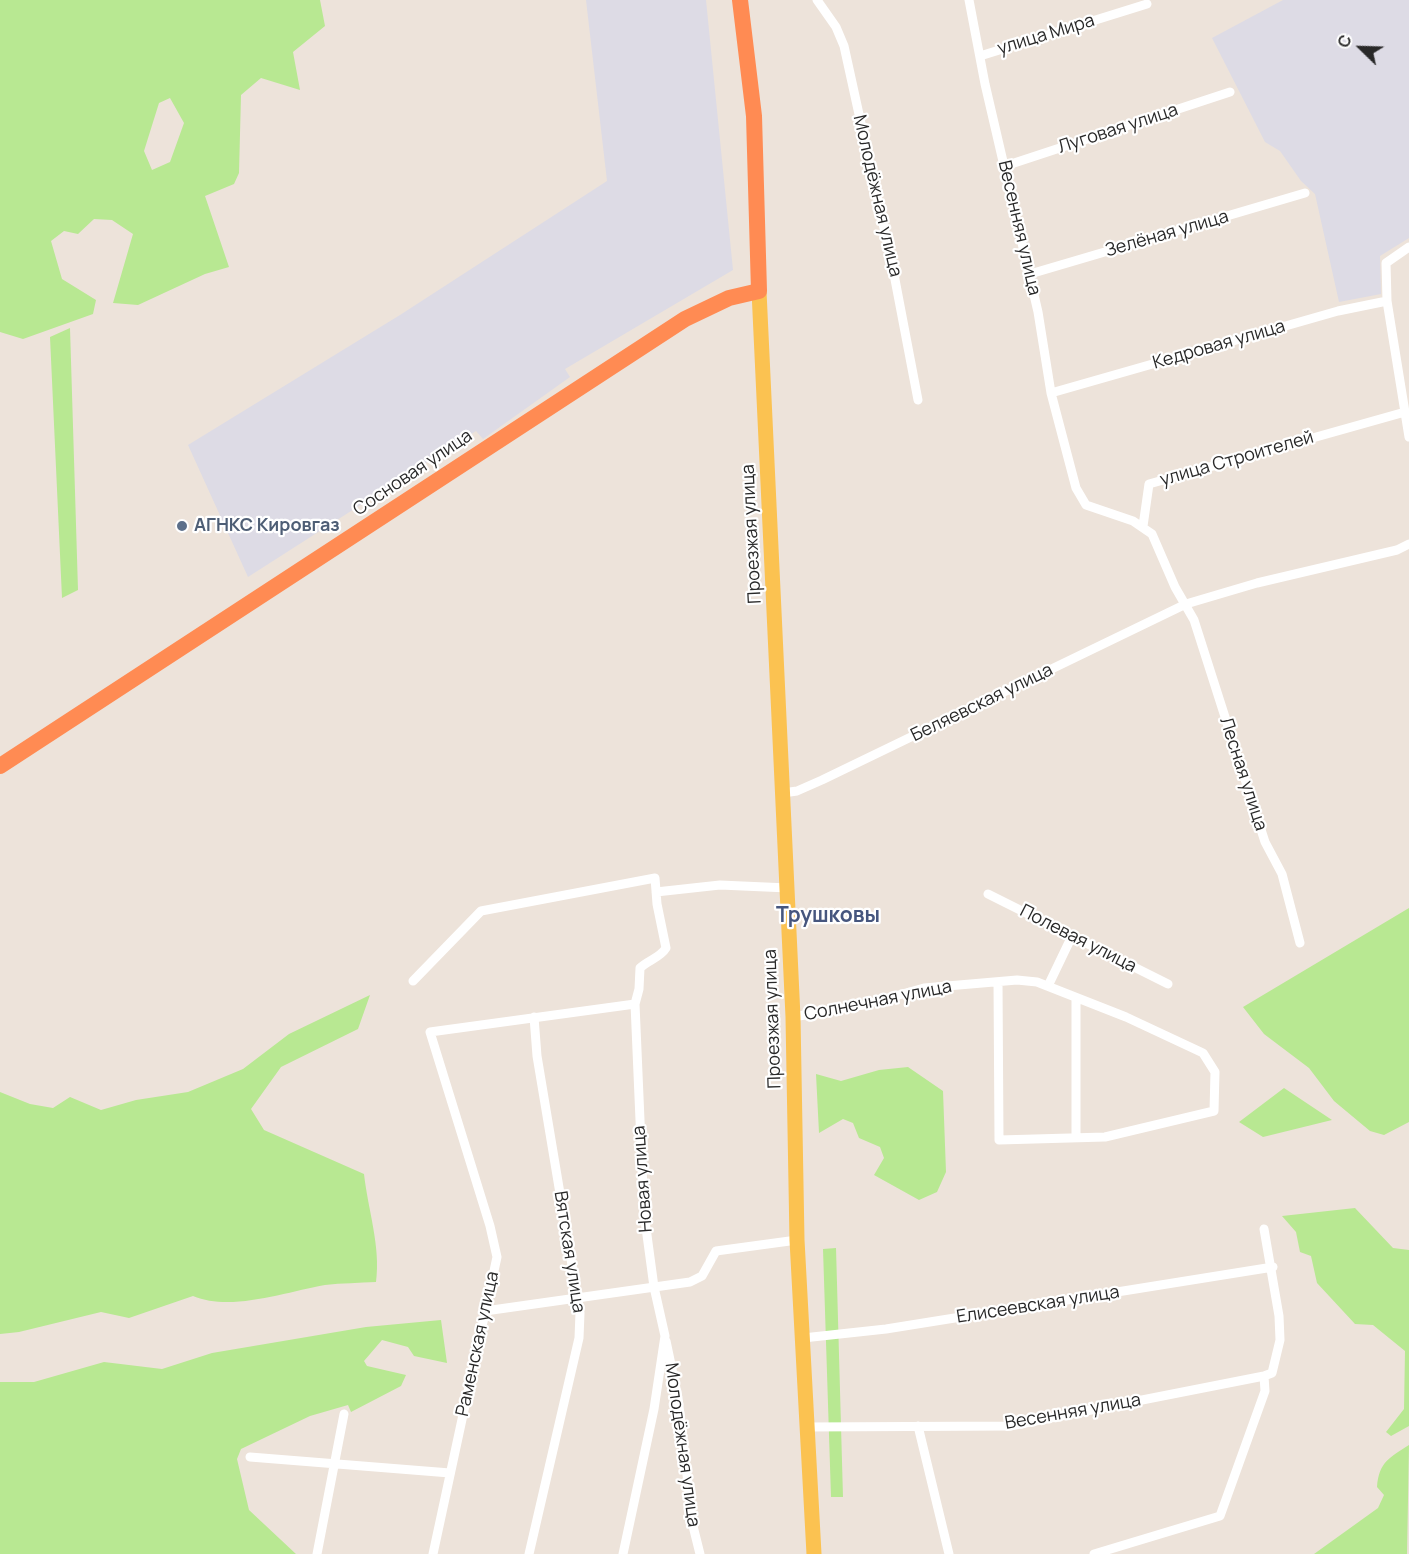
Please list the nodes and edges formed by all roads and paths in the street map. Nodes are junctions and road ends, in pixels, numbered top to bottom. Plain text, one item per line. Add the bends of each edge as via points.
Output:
1 (740, 0) edge
2 (817, 0) edge
3 (969, 0) edge
4 (1147, 4) dead end
5 (980, 56) junction
6 (1230, 92) dead end
7 (1005, 166) junction
8 (1305, 193) dead end
9 (1409, 248) edge
10 (1030, 274) junction
11 (759, 291) junction
12 (1387, 301) junction
13 (1051, 393) junction
14 (918, 400) dead end
15 (1405, 412) junction
16 (1409, 437) edge
17 (1143, 526) junction
18 (1409, 544) edge
19 (1183, 606) junction
20 (3, 764) edge
21 (783, 793) junction
22 (788, 888) junction
23 (656, 892) junction
24 (988, 894) dead end
25 (1072, 936) junction
26 (1299, 943) dead end
27 (412, 981) dead end
28 (998, 982) junction
29 (1168, 984) dead end
30 (1048, 986) junction
31 (1076, 998) junction
32 (635, 1004) junction
33 (534, 1017) junction
34 (794, 1017) junction
35 (1076, 1136) junction
36 (1264, 1229) dead end
37 (797, 1240) junction
38 (1273, 1267) junction
39 (654, 1287) junction
40 (578, 1296) junction
41 (485, 1311) junction
42 (665, 1336) junction
43 (803, 1338) junction
44 (1264, 1376) junction
45 (344, 1414) dead end
46 (918, 1426) junction
47 (807, 1427) junction
48 (250, 1457) dead end
49 (333, 1465) junction
50 (450, 1473) junction
51 (317, 1554) edge
52 (433, 1554) edge
53 (529, 1554) edge
54 (623, 1554) edge
55 (700, 1554) edge
56 (814, 1554) edge
57 (950, 1554) edge
58 (1094, 1554) edge

1 - 11 highway via 754,116
2 - 14 street, Молодёжная улица via 844,46 894,269
3 - 5 street, Весенняя улица
4 - 5 street, улица Мира
5 - 7 street, Весенняя улица
6 - 7 street, Луговая улица
7 - 10 street, Весенняя улица
8 - 10 street, Зелёная улица
9 - 12 street via 1386,262
10 - 13 street, Весенняя улица
11 - 20 highway, Сосновая улица via 726,299 685,319
11 - 21 main road, Проезжая улица
12 - 13 street, Кедровая улица via 1338,311
12 - 15 street
13 - 17 street, Весенняя улица via 1077,488 1086,505
15 - 16 street
15 - 17 street, улица Строителей via 1149,484
17 - 19 street, Лесная улица via 1157,542
18 - 19 street, Беляевская улица
19 - 21 street, Беляевская улица via 843,770 797,791
19 - 26 street, Лесная улица via 1194,620 1265,843 1281,874
21 - 22 main road, Проезжая улица
22 - 23 street via 720,885
22 - 34 main road, Проезжая улица
23 - 27 street via 656,878 481,911
23 - 32 street, Новая улица via 666,948 640,968
24 - 25 street, Полевая улица
25 - 29 street, Полевая улица
25 - 30 street
28 - 30 street, Солнечная улица via 1037,982
28 - 34 street, Солнечная улица via 924,988 862,1005
28 - 35 street, Солнечная улица via 999,1140
30 - 31 street, Солнечная улица
31 - 35 street
31 - 35 street, Солнечная улица via 1203,1053 1215,1072 1214,1111 1105,1137
32 - 33 street
32 - 39 street, Новая улица via 644,1213
33 - 40 street, Вятская улица via 537,1056
33 - 41 street, Раменская улица via 430,1032 497,1257
34 - 37 main road, Проезжая улица
36 - 38 street
37 - 39 street via 716,1251 698,1280
37 - 43 main road, Проезжая улица
38 - 43 street, Елисеевская улица via 886,1329
38 - 44 street via 1280,1340 1272,1373
39 - 40 street
39 - 42 street, Новая улица
40 - 41 street
40 - 53 street, Вятская улица via 579,1338
41 - 50 street, Раменская улица
42 - 54 street, Новая улица via 654,1409
42 - 55 street, Молодёжная улица via 678,1398 693,1526
43 - 47 main road, Проезжая улица
44 - 46 street, Весенняя улица via 1010,1426
44 - 58 street via 1265,1391 1220,1516
45 - 49 street
46 - 47 street, Весенняя улица
46 - 57 street
47 - 56 main road, Проезжая улица
48 - 49 street
49 - 50 street
49 - 51 street
50 - 52 street, Раменская улица

